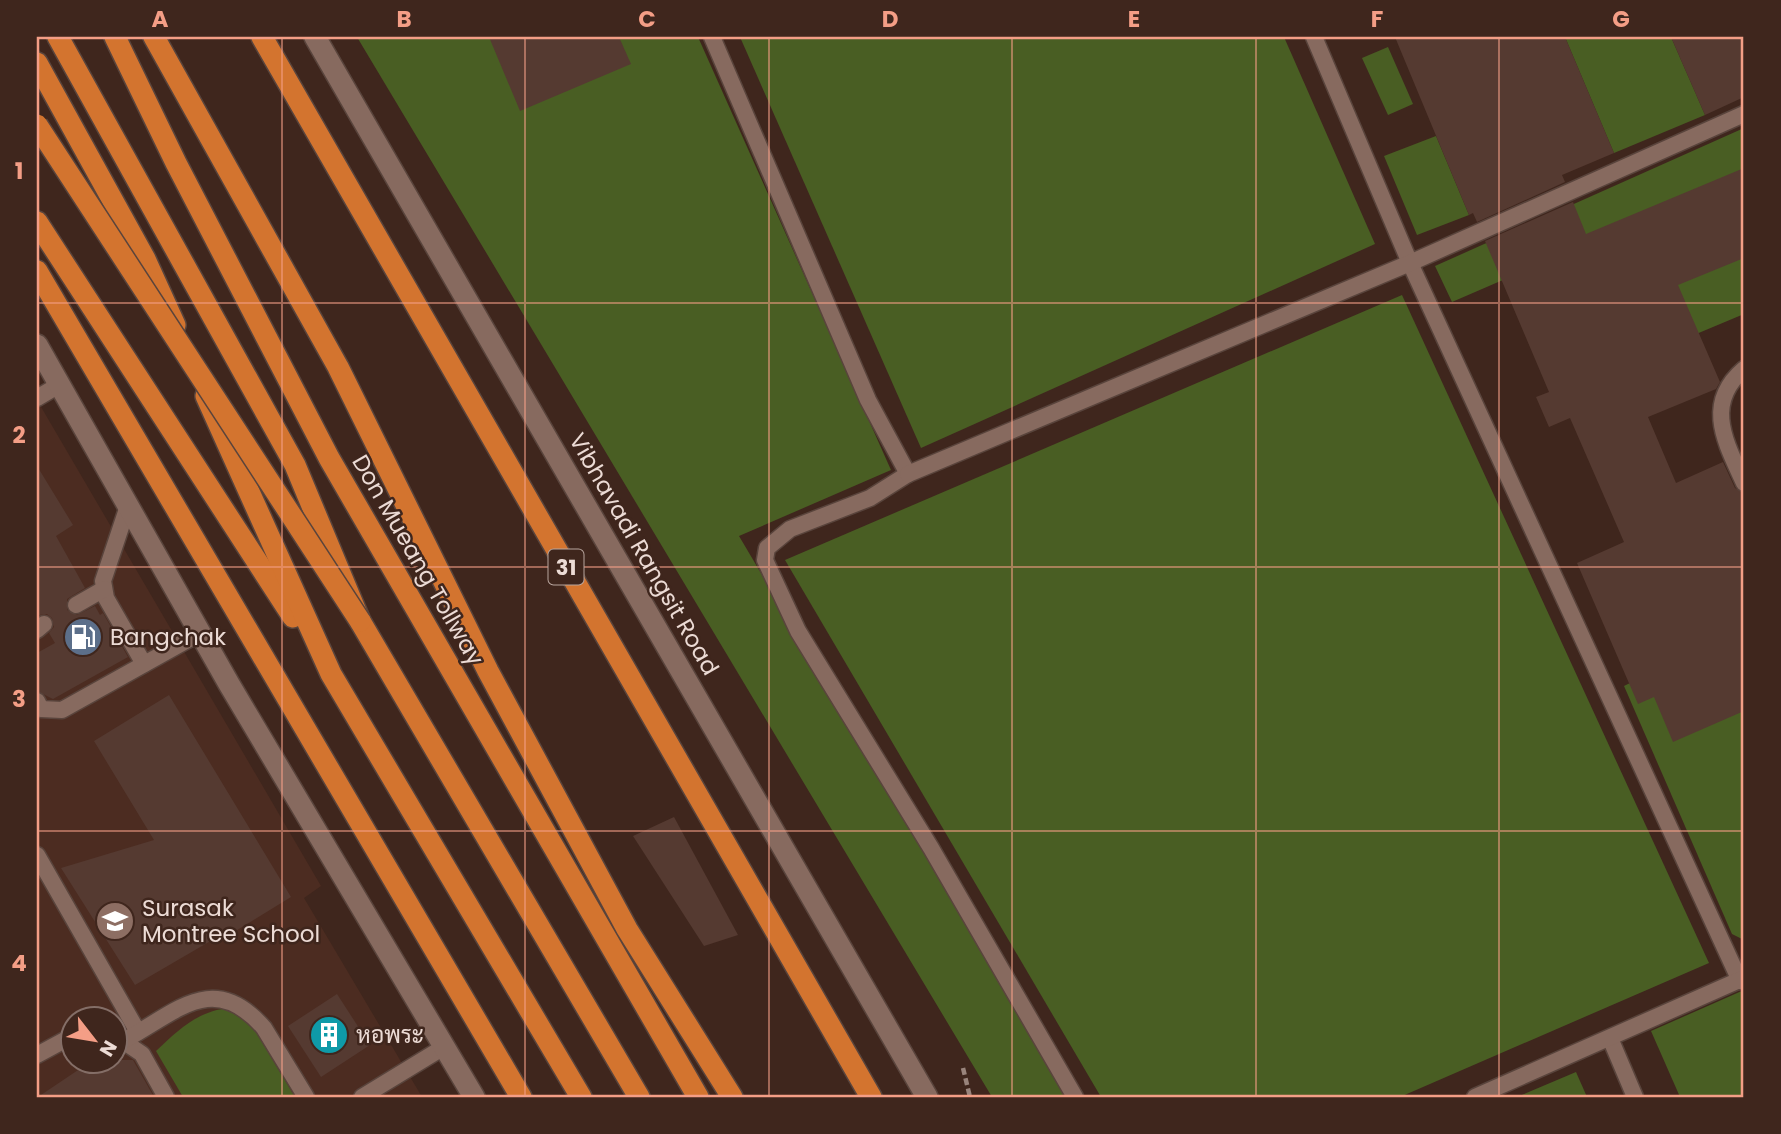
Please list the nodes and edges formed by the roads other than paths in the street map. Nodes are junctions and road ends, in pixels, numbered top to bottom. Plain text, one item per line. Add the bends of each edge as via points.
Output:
1 (58, 37) edge
2 (115, 37) edge
3 (154, 37) edge
4 (261, 37) edge
5 (316, 37) edge
6 (712, 37) edge
7 (1314, 37) edge
8 (37, 63) edge
9 (1744, 114) edge
10 (37, 125) edge
11 (37, 222) edge
12 (1410, 263) junction
13 (37, 271) edge
14 (37, 345) edge
15 (1744, 369) edge
16 (59, 385) junction
17 (37, 398) edge
18 (908, 474) junction
19 (1744, 483) edge
20 (128, 506) junction
21 (104, 589) junction
22 (76, 605) dead end
23 (360, 621) junction
24 (200, 633) junction
25 (144, 664) junction
26 (331, 674) junction
27 (37, 701) edge
28 (37, 855) edge
29 (1742, 979) edge
30 (138, 1032) junction
31 (130, 1035) edge
32 (1610, 1038) junction
33 (60, 1043) edge
34 (130, 1046) edge
35 (444, 1047) junction
36 (37, 1055) edge
37 (166, 1097) edge
38 (306, 1097) edge
39 (362, 1097) edge
40 (474, 1097) edge
41 (521, 1097) edge
42 (581, 1097) edge
43 (639, 1097) edge
44 (698, 1097) edge
45 (732, 1097) edge
46 (871, 1097) edge
47 (927, 1097) edge
48 (1075, 1097) edge
49 (1475, 1097) edge
50 (1635, 1097) edge

1 - 23 highway, bridge via 295,465
2 - 44 highway, Don Mueang Tollway via 328,458
3 - 45 highway via 338,367 488,671 627,929
4 - 46 highway, 31
5 - 47 main road, Vibhavadi Rangsit Road / 31
6 - 18 lane via 868,400
7 - 12 lane
8 - 26 highway via 145,259
9 - 12 lane
10 - 23 highway, bridge
11 - 26 highway
12 - 18 lane
12 - 29 lane
13 - 41 highway
14 - 16 main road
15 - 19 lane via 1720,404 1723,436
16 - 17 lane
16 - 20 main road
18 - 48 lane via 870,498 790,529 767,548 765,560 798,631
20 - 21 lane
20 - 24 main road
21 - 22 lane
21 - 25 lane
23 - 43 highway
24 - 25 lane
24 - 35 main road
25 - 27 lane via 62,710 41,709
26 - 42 highway
28 - 30 lane
29 - 32 lane
30 - 31 lane
30 - 38 lane via 200,998 224,997 256,1018
32 - 49 lane
32 - 50 lane
33 - 36 lane
34 - 37 lane via 142,1055
35 - 39 lane
35 - 40 main road

